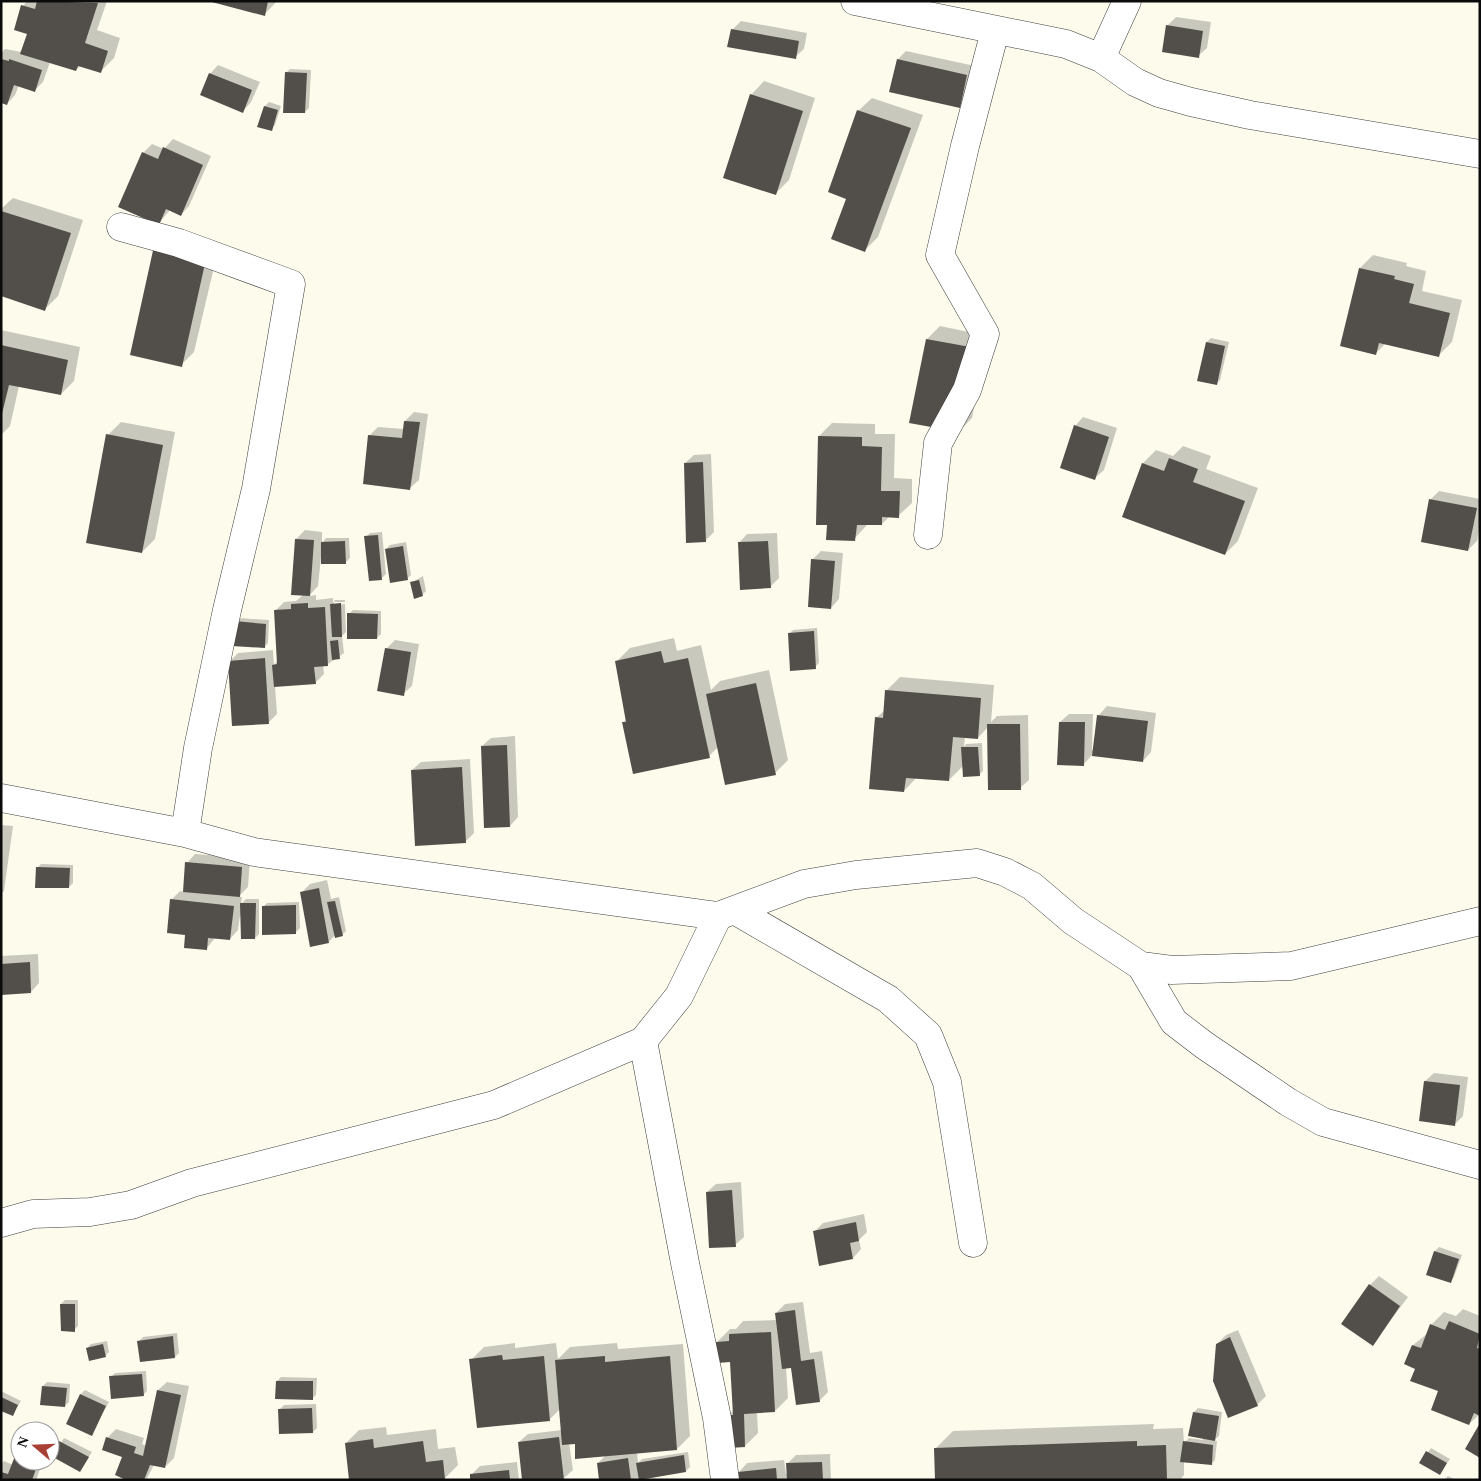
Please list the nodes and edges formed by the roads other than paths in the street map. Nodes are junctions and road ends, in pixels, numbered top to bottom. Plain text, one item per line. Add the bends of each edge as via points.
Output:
1 (855, 1) edge
2 (1127, 1) edge
3 (995, 31) junction
4 (1101, 58) junction
5 (1480, 154) edge
6 (121, 227) dead end
7 (928, 535) dead end
8 (1, 798) edge
9 (185, 833) junction
10 (727, 913) junction
11 (1480, 921) edge
12 (1141, 966) junction
13 (643, 1042) junction
14 (1480, 1165) edge
15 (1, 1224) edge
16 (973, 1243) dead end
17 (725, 1480) edge

1 - 3 street
2 - 4 street
3 - 4 street via 1066,44
3 - 7 street via 940,255 985,334 967,390 938,443
4 - 5 street via 1135,82 1191,102
6 - 9 street via 179,243 291,284 256,489 198,748
8 - 9 street
9 - 10 street via 254,852
10 - 12 street via 804,884 856,875 977,863 1032,886 1073,922
10 - 13 street via 679,996
10 - 16 street via 888,999 928,1035 947,1082
11 - 12 street via 1291,966 1172,970
12 - 14 street via 1174,1022 1288,1102 1324,1122
13 - 15 street via 494,1105 192,1183 131,1205 90,1212 33,1214
13 - 17 street via 718,1418

